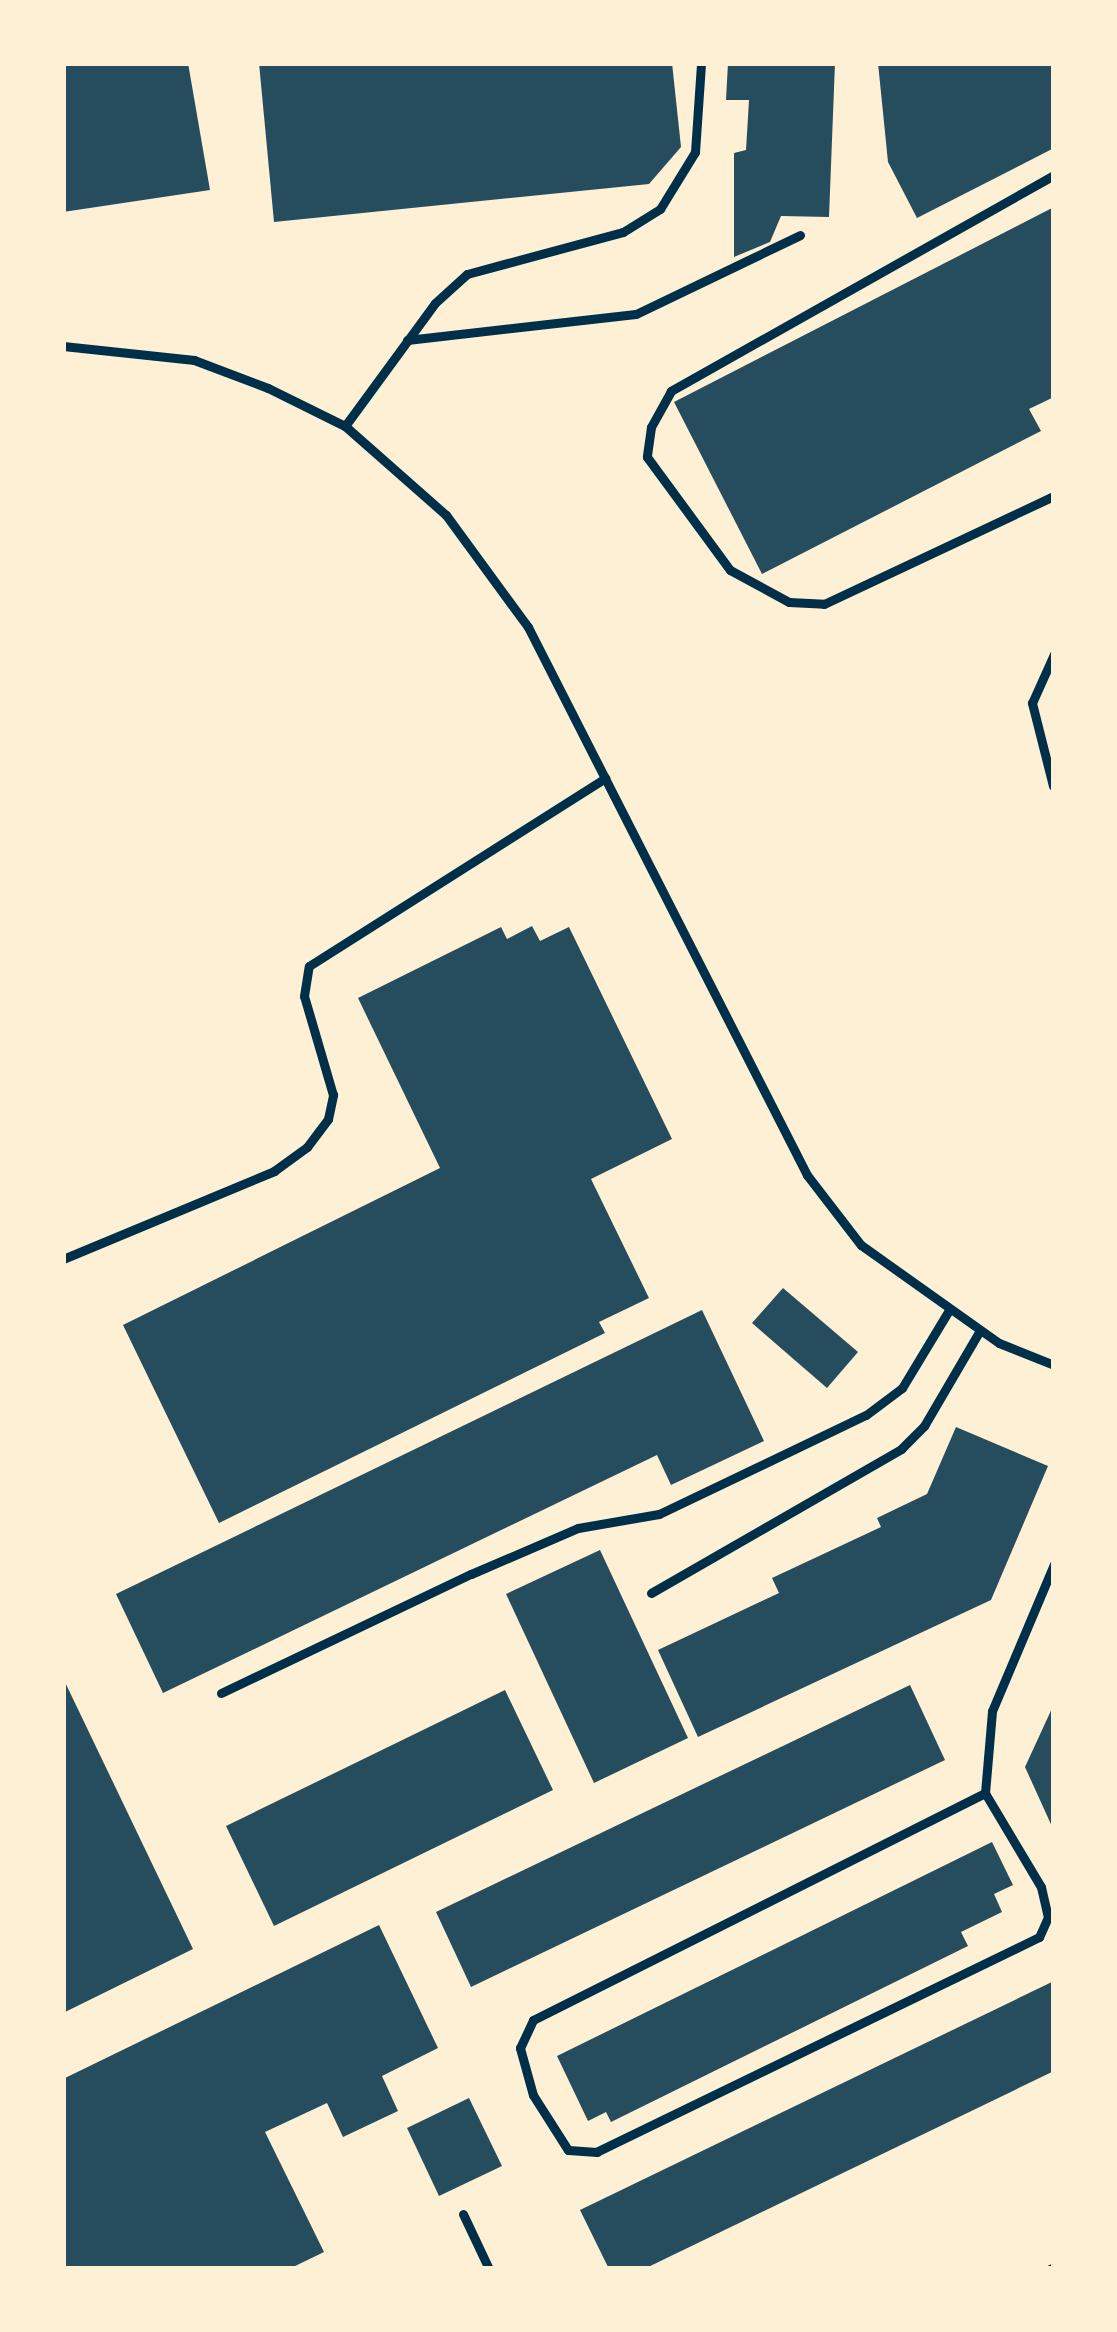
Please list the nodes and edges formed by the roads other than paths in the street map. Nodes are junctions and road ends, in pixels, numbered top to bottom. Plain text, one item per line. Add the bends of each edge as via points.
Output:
1 (701, 63) edge
2 (1054, 175) edge
3 (800, 235) dead end
4 (407, 340) junction
5 (63, 346) edge
6 (346, 427) junction
7 (1054, 496) edge
8 (1054, 655) edge
9 (605, 778) junction
10 (1053, 786) edge
11 (63, 1259) edge
12 (949, 1310) junction
13 (980, 1330) junction
14 (1054, 1365) edge
15 (1054, 1564) edge
16 (652, 1593) dead end
17 (221, 1693) dead end
18 (986, 1793) junction
19 (463, 2214) dead end
20 (489, 2269) edge

1 - 4 lane via 694,152 660,209 623,232 467,274
2 - 7 lane via 671,392 651,427 647,457 730,570 789,602 824,604
3 - 4 lane via 636,314
4 - 6 lane
5 - 6 lane via 194,360
6 - 9 lane via 446,515 488,566
8 - 10 lane via 1032,703
9 - 11 lane via 310,966 304,996 334,1095 307,1147 274,1172
9 - 12 lane via 807,1175 861,1245
12 - 13 lane
12 - 17 lane via 902,1388 866,1415 659,1514 578,1528 471,1574
13 - 14 lane
13 - 16 lane via 925,1426 901,1448
15 - 18 lane via 992,1711
18 - 18 lane via 533,2020 520,2048 533,2095 568,2150 597,2152 1039,1937 1048,1917 1041,1887
19 - 20 lane

